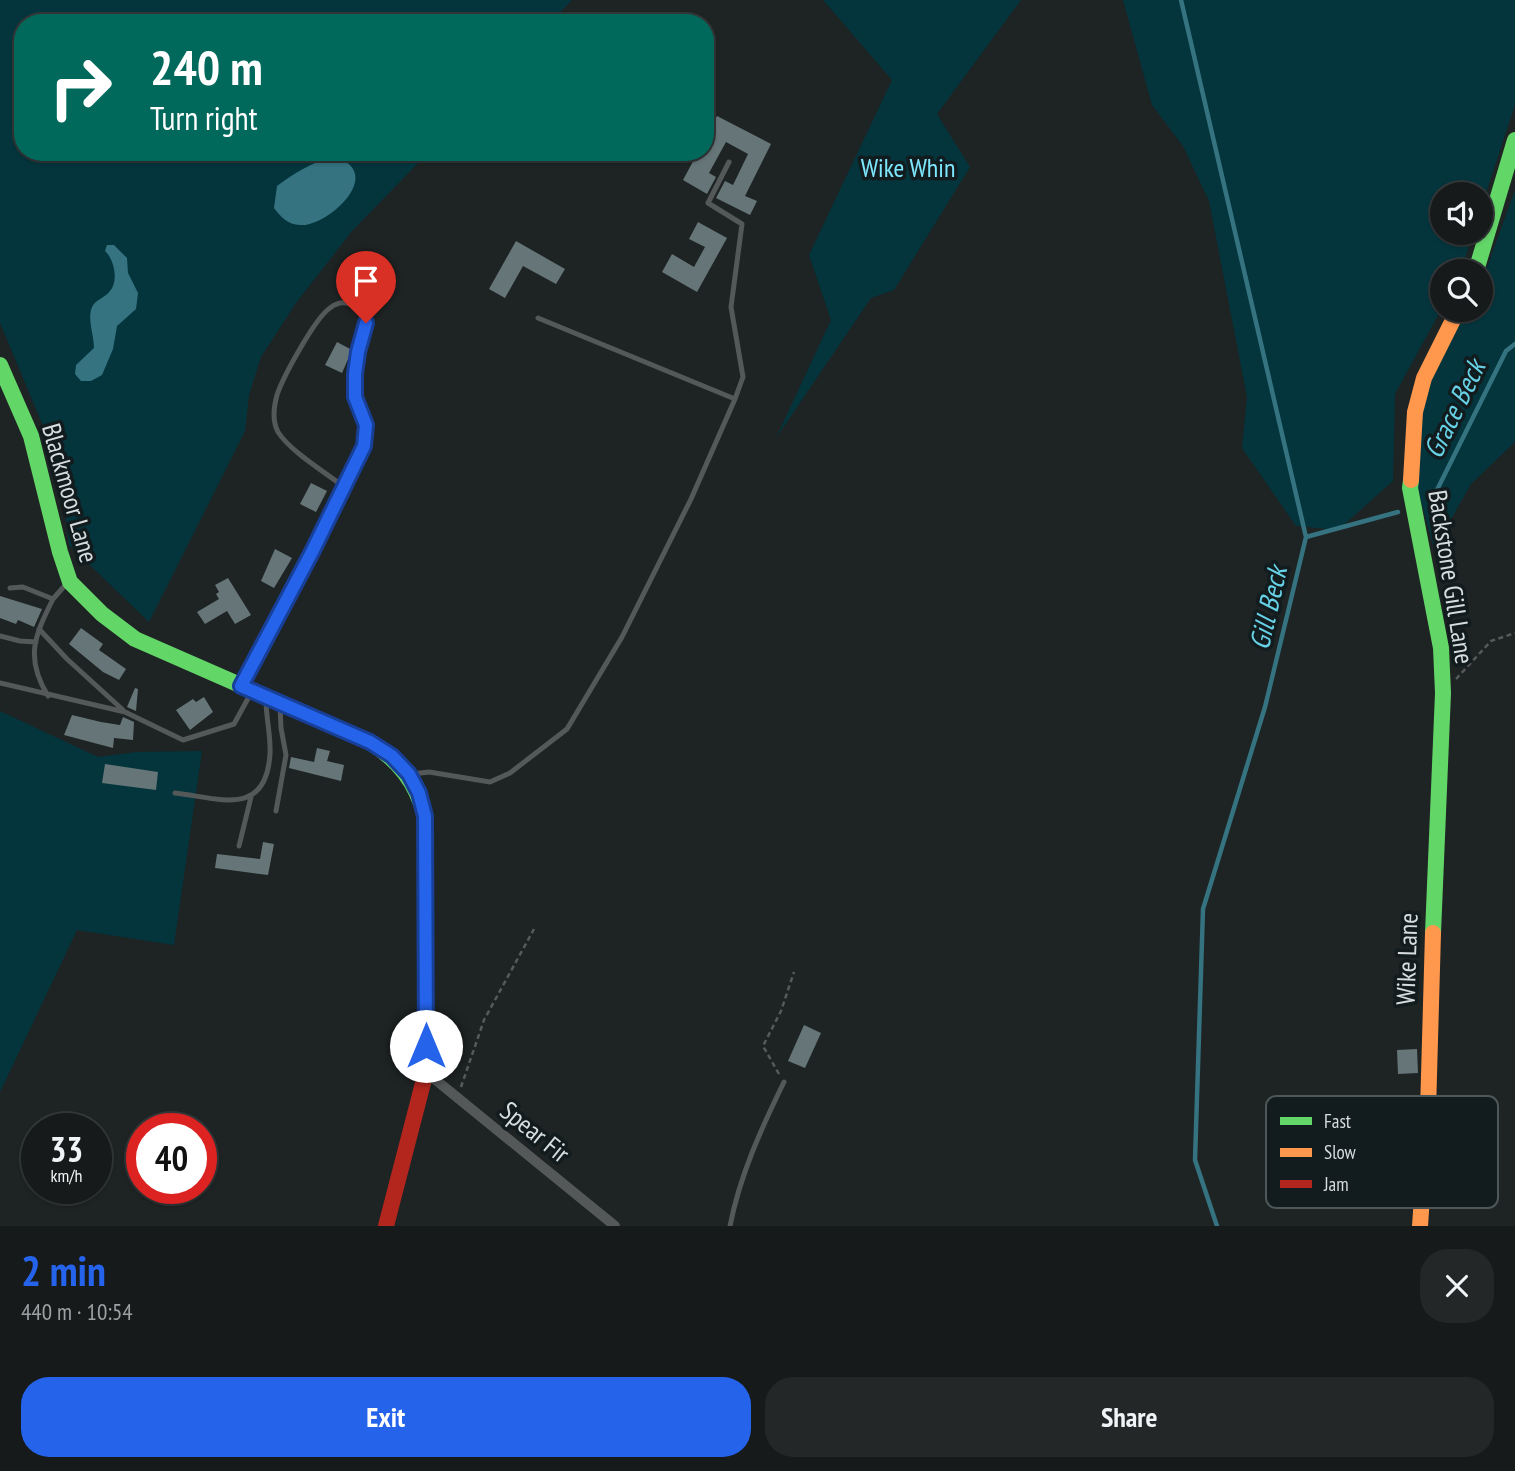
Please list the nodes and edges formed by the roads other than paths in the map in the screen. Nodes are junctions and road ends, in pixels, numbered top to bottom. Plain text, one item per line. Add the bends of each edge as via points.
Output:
1 (1515, 140) edge
2 (729, 162) dead end
3 (1480, 259) edge
4 (538, 318) dead end
5 (1452, 322) edge
6 (0, 365) edge
7 (735, 399) junction
8 (344, 487) junction
9 (69, 580) junction
10 (10, 587) dead end
11 (53, 599) junction
12 (39, 629) junction
13 (0, 636) edge
14 (36, 642) junction
15 (0, 683) edge
16 (1443, 693) joint
17 (260, 694) junction
18 (48, 696) junction
19 (125, 712) junction
20 (409, 774) junction
21 (175, 793) dead end
22 (251, 797) junction
23 (276, 811) dead end
24 (239, 846) dead end
25 (426, 1072) junction
26 (784, 1082) road end
27 (1428, 1096) edge
28 (1421, 1208) edge
29 (386, 1226) edge
30 (615, 1226) edge
31 (730, 1226) edge
32 (1420, 1226) edge

1 - 3 street
2 - 7 lane via 708,203 742,224 731,307 743,377
4 - 7 lane
5 - 16 street, Backstone Gill Lane via 1424,378 1415,412 1410,488 1441,648
6 - 9 street, Blackmoor Lane via 31,436
7 - 20 lane via 622,637 567,729 510,773 490,782 429,772
8 - 8 lane via 366,436 355,397 358,352 366,323 360,310 346,303 331,306 313,329 278,394 274,412 277,430 287,442
8 - 17 lane via 312,552
9 - 11 lane
9 - 17 street, Blackmoor Lane via 135,639
10 - 11 lane
11 - 12 lane
12 - 14 lane
12 - 19 lane
13 - 14 lane
14 - 18 lane via 37,677
15 - 18 lane
16 - 27 street, Wike Lane
17 - 19 lane via 234,724 183,740
17 - 20 street, Blackmoor Lane via 370,742
17 - 22 lane via 270,752 259,792
17 - 23 lane via 281,728 286,755
18 - 19 lane
20 - 25 street, Blackmoor Lane via 425,816
21 - 22 lane via 235,800
22 - 24 lane
25 - 29 street, Blackmoor Lane
25 - 30 street, Spear Fir
26 - 31 lane via 736,1195
28 - 32 street, Wike Lane

